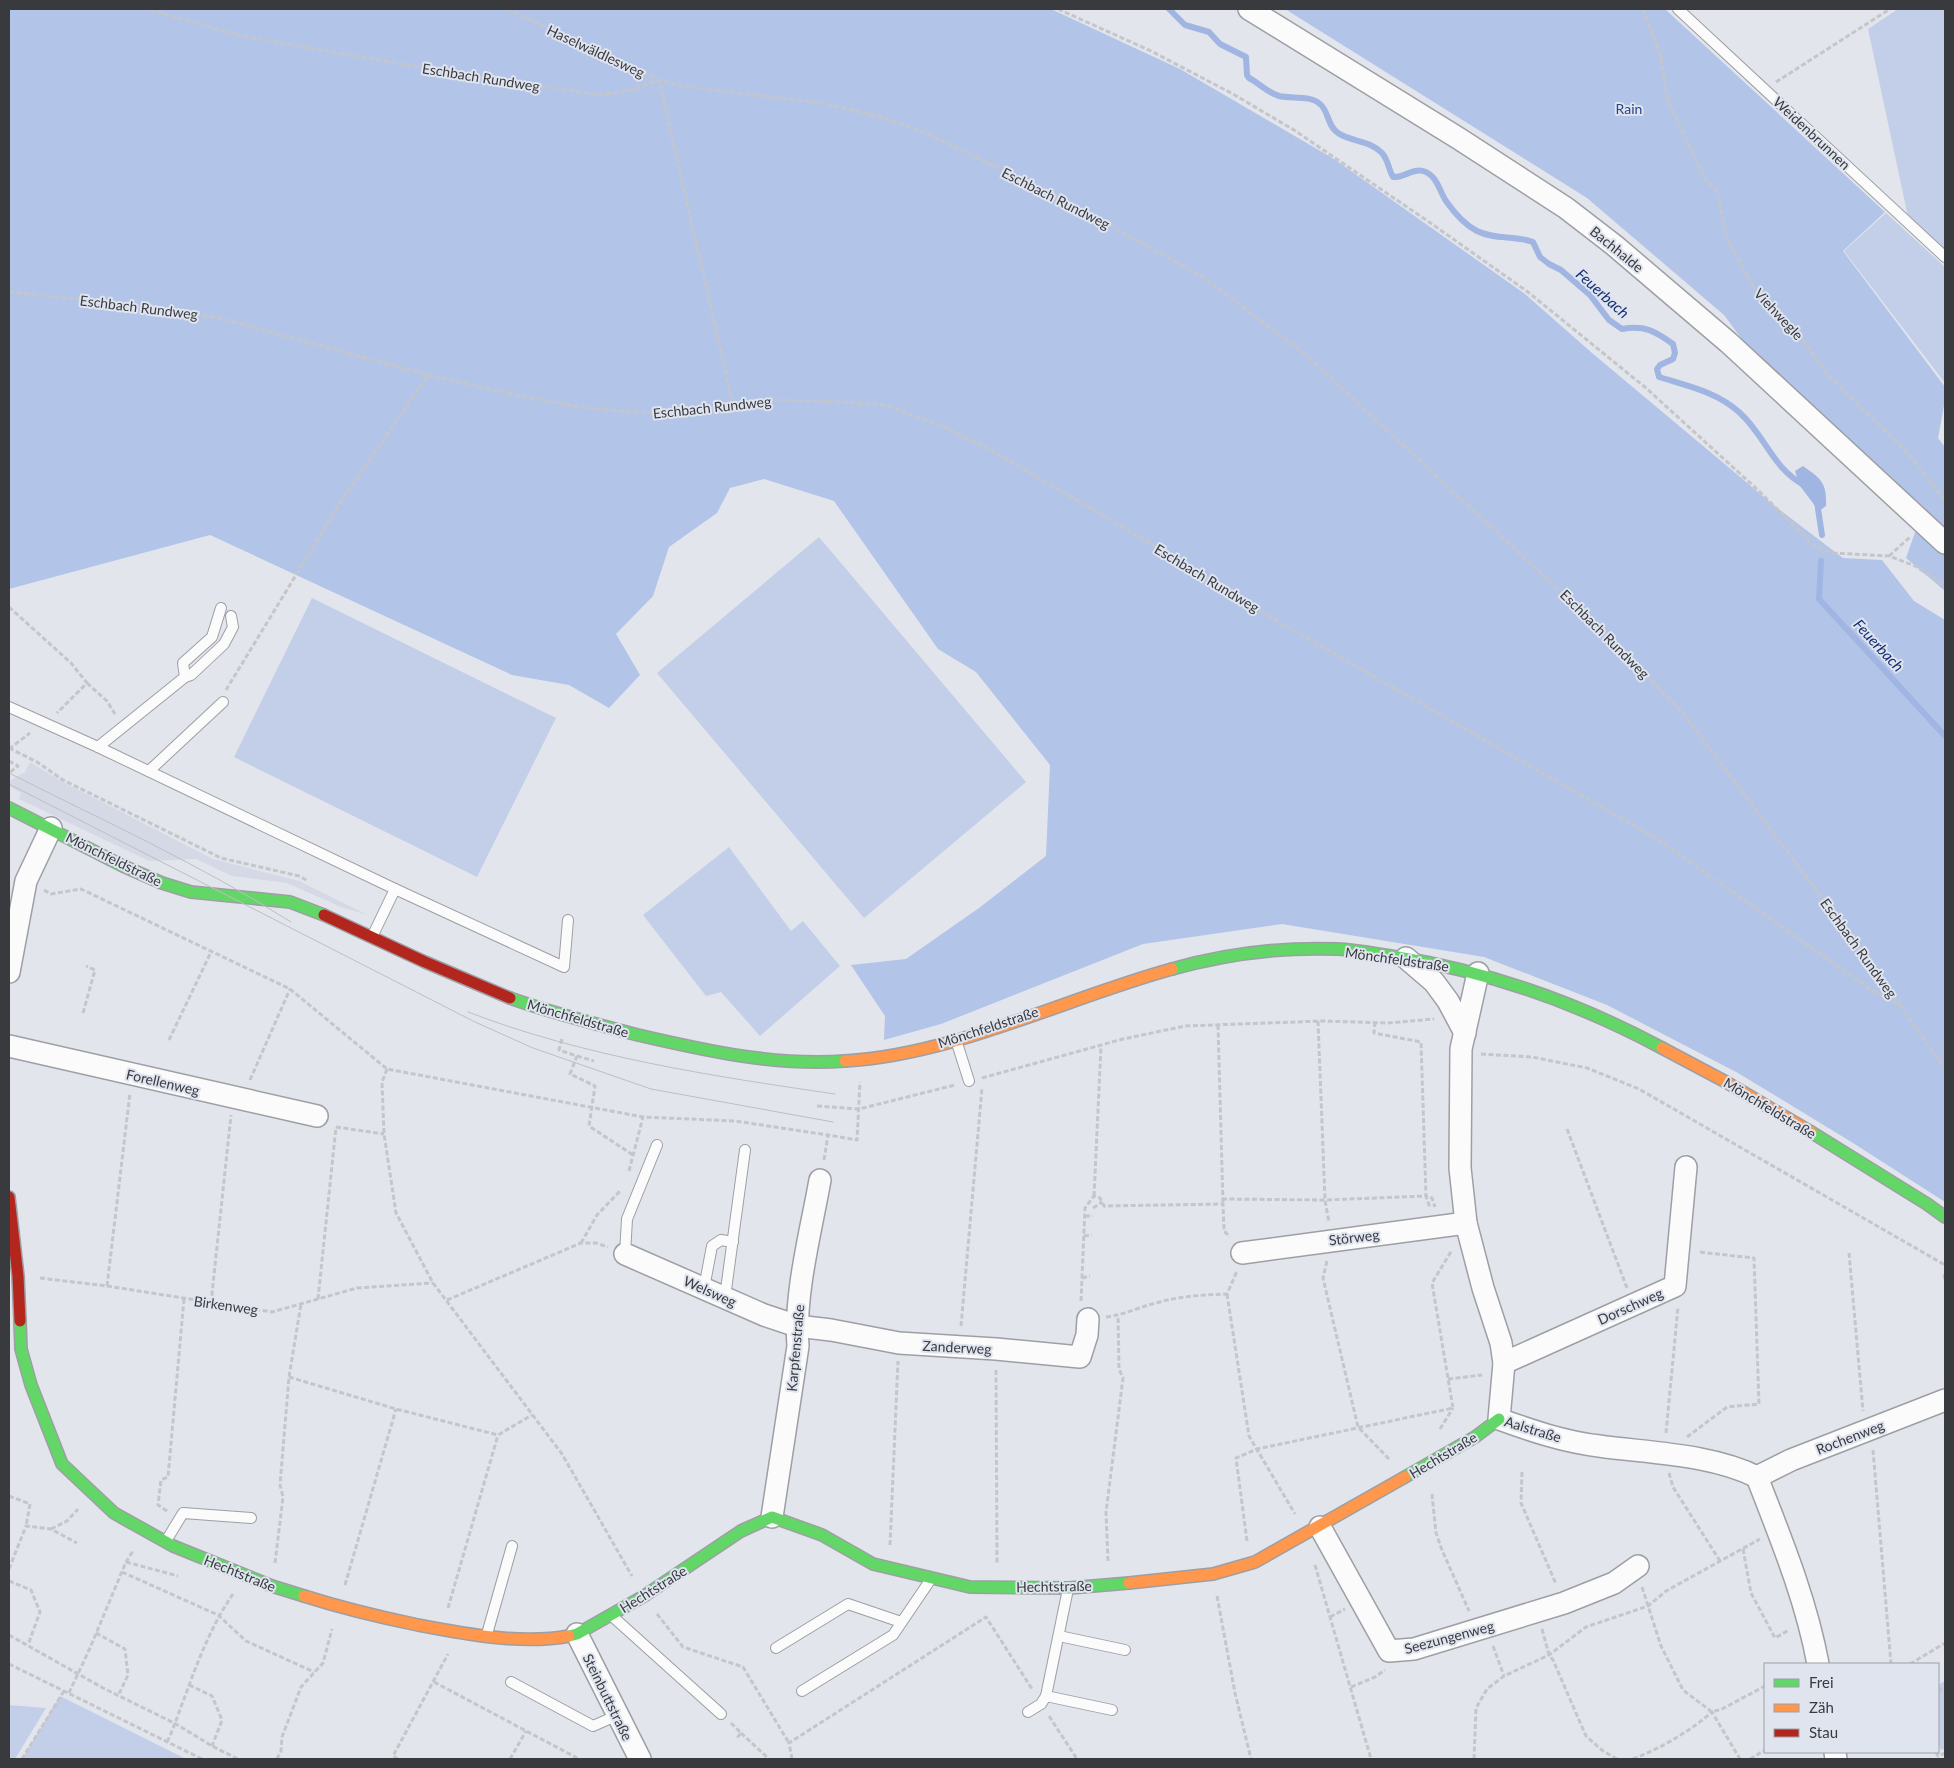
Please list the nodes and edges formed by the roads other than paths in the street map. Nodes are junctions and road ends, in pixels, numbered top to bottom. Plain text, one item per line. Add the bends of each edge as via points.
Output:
1 (1249, 9) edge
2 (1678, 9) edge
3 (1945, 256) edge
4 (1945, 543) edge
5 (221, 608) dead end
6 (231, 616) dead end
7 (185, 677) junction
8 (223, 702) road end
9 (9, 707) edge
10 (98, 747) junction
11 (149, 771) junction
12 (9, 808) edge
13 (51, 828) junction
14 (395, 888) junction
15 (568, 920) dead end
16 (372, 938) junction
17 (1406, 958) junction
18 (9, 972) edge
19 (1478, 973) junction
20 (956, 1039) junction
21 (1463, 1041) junction
22 (9, 1046) edge
23 (969, 1081) road end
24 (317, 1116) dead end
25 (658, 1146) dead end
26 (745, 1150) dead end
27 (1686, 1168) dead end
28 (820, 1180) road end
29 (9, 1197) edge
30 (1945, 1217) edge
31 (1466, 1224) junction
32 (733, 1242) junction
33 (1242, 1253) road end
34 (625, 1254) joint
35 (704, 1288) junction
36 (726, 1297) junction
37 (1083, 1312) road end
38 (796, 1326) junction
39 (15, 1349) edge
40 (1504, 1363) junction
41 (1945, 1400) edge
42 (1499, 1419) junction
43 (1757, 1477) junction
44 (772, 1517) junction
45 (251, 1518) dead end
46 (1313, 1531) junction
47 (166, 1542) junction
48 (512, 1546) dead end
49 (1636, 1567) road end
50 (931, 1578) junction
51 (1068, 1588) junction
52 (611, 1615) junction
53 (901, 1622) junction
54 (577, 1634) junction
55 (486, 1636) junction
56 (1058, 1636) junction
57 (776, 1648) dead end
58 (1125, 1650) dead end
59 (1818, 1663) edge
60 (511, 1682) dead end
61 (802, 1691) dead end
62 (1044, 1700) junction
63 (1112, 1710) dead end
64 (1028, 1712) dead end
65 (721, 1714) dead end
66 (618, 1715) junction
67 (640, 1759) edge

1 - 4 street, Bachhalde via 1566,208 1722,337
2 - 3 lane, Weidenbrunnen
5 - 7 lane via 212,637 183,663
6 - 7 lane via 234,627 224,644
7 - 10 lane
8 - 11 lane
9 - 10 lane
10 - 11 lane
11 - 14 lane
12 - 13 main road, Mönchfeldstraße
13 - 16 main road, Mönchfeldstraße via 144,876 178,889 300,905
13 - 18 street via 26,880
14 - 15 lane via 564,967
14 - 16 lane
16 - 20 main road, Mönchfeldstraße via 538,1008 699,1049 748,1058 792,1062 858,1060 884,1057
17 - 19 main road, Mönchfeldstraße
17 - 20 main road, Mönchfeldstraße via 1358,951 1292,949 1238,955 1181,966 1117,984
17 - 21 street, Aalstraße via 1434,982 1448,1001
19 - 21 street, Aalstraße
19 - 30 main road, Mönchfeldstraße via 1562,1002 1659,1046 1727,1082
20 - 23 lane
21 - 31 street, Aalstraße via 1460,1168
22 - 24 street, Forellenweg
25 - 34 lane via 627,1219
26 - 32 lane
27 - 40 street, Dorschweg via 1675,1286
28 - 38 street, Karpfenstraße
29 - 39 main road, Hechtstraße via 18,1276
31 - 33 street, Störweg
31 - 40 street, Aalstraße
32 - 35 lane via 721,1240 712,1246
32 - 36 lane
34 - 35 street, Welsweg
35 - 36 street, Welsweg
36 - 38 street, Welsweg
37 - 38 street, Zanderweg via 1087,1335 1080,1357 899,1343
38 - 44 street, Karpfenstraße via 798,1346
39 - 47 main road, Hechtstraße via 62,1464 114,1513
40 - 42 street, Aalstraße
41 - 43 street, Rochenweg via 1790,1460
42 - 43 street, Aalstraße via 1538,1433 1738,1468
42 - 46 main road, Hechtstraße via 1475,1437
43 - 59 street via 1808,1619
44 - 50 main road, Hechtstraße via 822,1535 873,1564
44 - 52 main road, Hechtstraße via 741,1532
45 - 47 lane via 183,1512
46 - 49 street, Seezungenweg via 1389,1651 1414,1649 1564,1603 1614,1583
46 - 51 main road, Hechtstraße via 1250,1564 1212,1574
47 - 55 main road, Hechtstraße via 272,1586 338,1608
48 - 55 lane
50 - 51 main road, Hechtstraße via 970,1587
50 - 53 lane
51 - 56 lane
52 - 54 main road, Hechtstraße
52 - 65 lane
53 - 57 lane via 848,1604
53 - 61 lane via 893,1634
54 - 55 main road, Hechtstraße via 548,1640
54 - 66 street, Steinbuttstraße
56 - 58 lane
56 - 62 lane
60 - 66 lane via 593,1726
62 - 63 lane
62 - 64 lane
66 - 67 street, Steinbuttstraße

